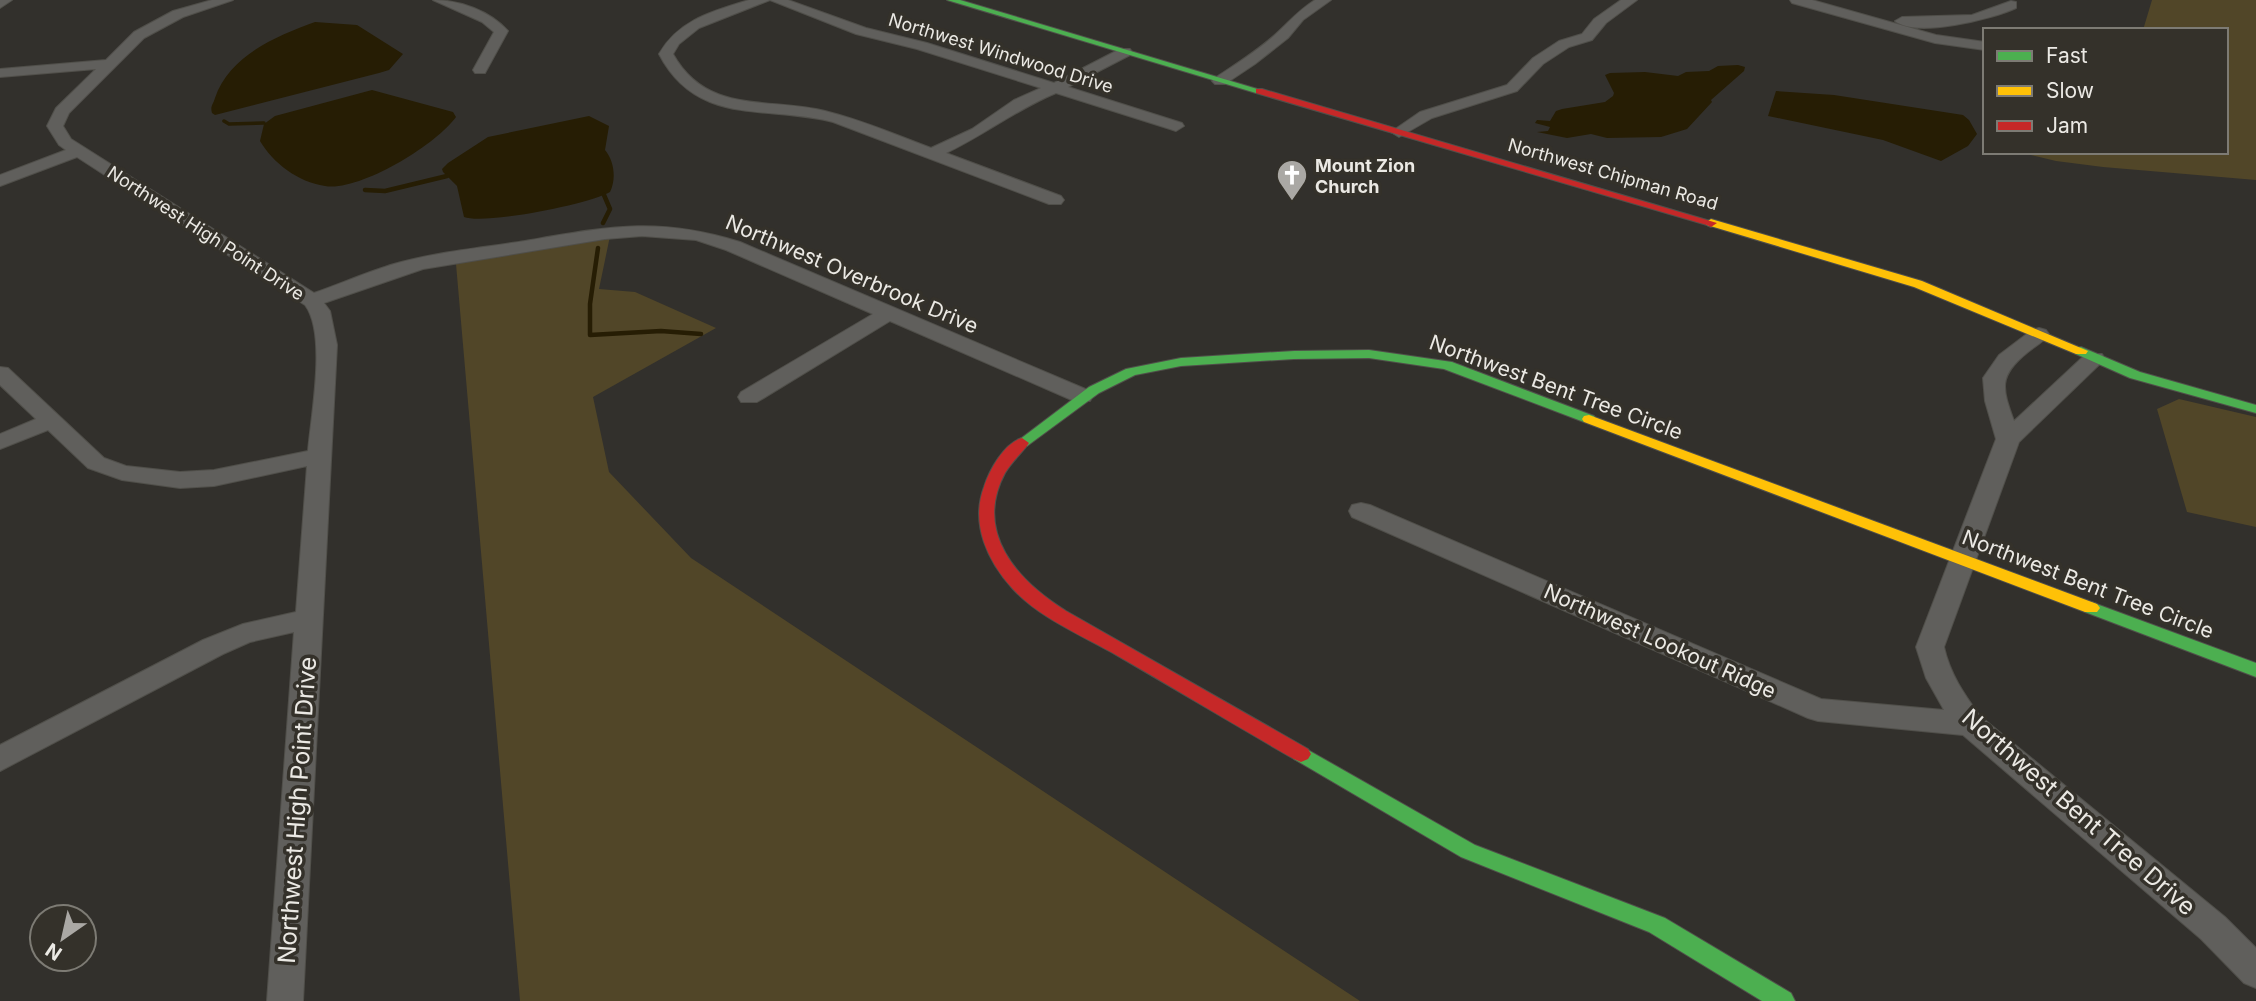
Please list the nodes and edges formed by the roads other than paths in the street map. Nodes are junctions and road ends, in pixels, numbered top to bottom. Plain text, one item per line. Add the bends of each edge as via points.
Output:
1 (5, 0) edge
2 (226, 0) edge
3 (442, 0) edge
4 (763, 0) edge
5 (776, 0) edge
6 (951, 0) edge
7 (1324, 0) edge
8 (1628, 0) edge
9 (1797, 0) edge
10 (0, 4) edge
11 (189, 4) edge
12 (2009, 12) edge
13 (1966, 20) junction
14 (1922, 29) junction
15 (1983, 46) edge
16 (1125, 52) junction
17 (108, 64) junction
18 (480, 70) dead end
19 (0, 73) edge
20 (1220, 81) junction
21 (1053, 89) junction
22 (1176, 126) dead end
23 (1399, 132) junction
24 (79, 151) junction
25 (932, 154) junction
26 (0, 181) edge
27 (1055, 200) dead end
28 (312, 301) junction
29 (889, 313) junction
30 (2039, 334) junction
31 (2094, 359) junction
32 (0, 373) edge
33 (1082, 396) junction
34 (749, 397) dead end
35 (2256, 409) edge
36 (51, 421) junction
37 (2008, 439) junction
38 (0, 442) edge
39 (318, 456) junction
40 (1362, 511) dead end
41 (1962, 559) junction
42 (309, 619) junction
43 (2256, 670) edge
44 (1970, 724) junction
45 (0, 759) edge
46 (2256, 972) edge
47 (285, 1001) edge
48 (1783, 1001) edge

1 - 10 street
2 - 11 street, Northwest High Point Drive
3 - 18 street via 487,19 501,31
4 - 25 street via 720,15 671,41 666,54 671,68 712,99 839,119
5 - 21 street, Northwest Windwood Drive via 861,31
6 - 16 street, Northwest Chipman Road
7 - 20 street
8 - 23 street via 1587,37 1550,53 1550,65 1541,78 1514,98 1426,115
9 - 14 street
11 - 17 street, Northwest High Point Drive via 139,34
12 - 13 street
12 - 13 street
13 - 14 street
14 - 15 street via 1951,43
16 - 20 street, Northwest Chipman Road
16 - 21 street
17 - 19 street
17 - 24 street, Northwest High Point Drive via 56,119 61,137
20 - 23 street, Northwest Chipman Road
21 - 22 street, Northwest Windwood Drive
21 - 25 street via 1019,103 978,132
23 - 30 street, Northwest Chipman Road via 1918,284
24 - 26 street
24 - 28 street, Northwest High Point Drive
25 - 27 street
28 - 29 street, Northwest Overbrook Drive via 423,263 642,230 698,235 733,246
28 - 39 street, Northwest High Point Drive via 320,311 327,345
29 - 33 street, Northwest Overbrook Drive
29 - 34 street
30 - 31 street, Northwest Chipman Road
30 - 37 street via 2002,361 1993,378 1992,394
31 - 35 street, Northwest Chipman Road via 2179,389
31 - 37 street, Northwest Bent Tree Drive
32 - 36 street
33 - 41 street, Northwest Bent Tree Circle via 1125,374 1177,362 1365,352 1404,356 1447,365
33 - 48 street, Northwest Bent Tree Circle via 1006,460 990,488 986,522 991,540 1009,575 1028,592 1468,851 1657,925
36 - 38 street
36 - 39 street via 96,463 151,478 214,478
37 - 41 street, Northwest Bent Tree Drive
39 - 42 street, Northwest High Point Drive
40 - 44 street, Northwest Lookout Ridge via 1818,710
41 - 43 street, Northwest Bent Tree Circle
41 - 44 street, Northwest Bent Tree Drive via 1930,647 1933,663
42 - 45 street via 213,647
42 - 47 street, Northwest High Point Drive
44 - 46 street, Northwest Bent Tree Drive via 2213,928

